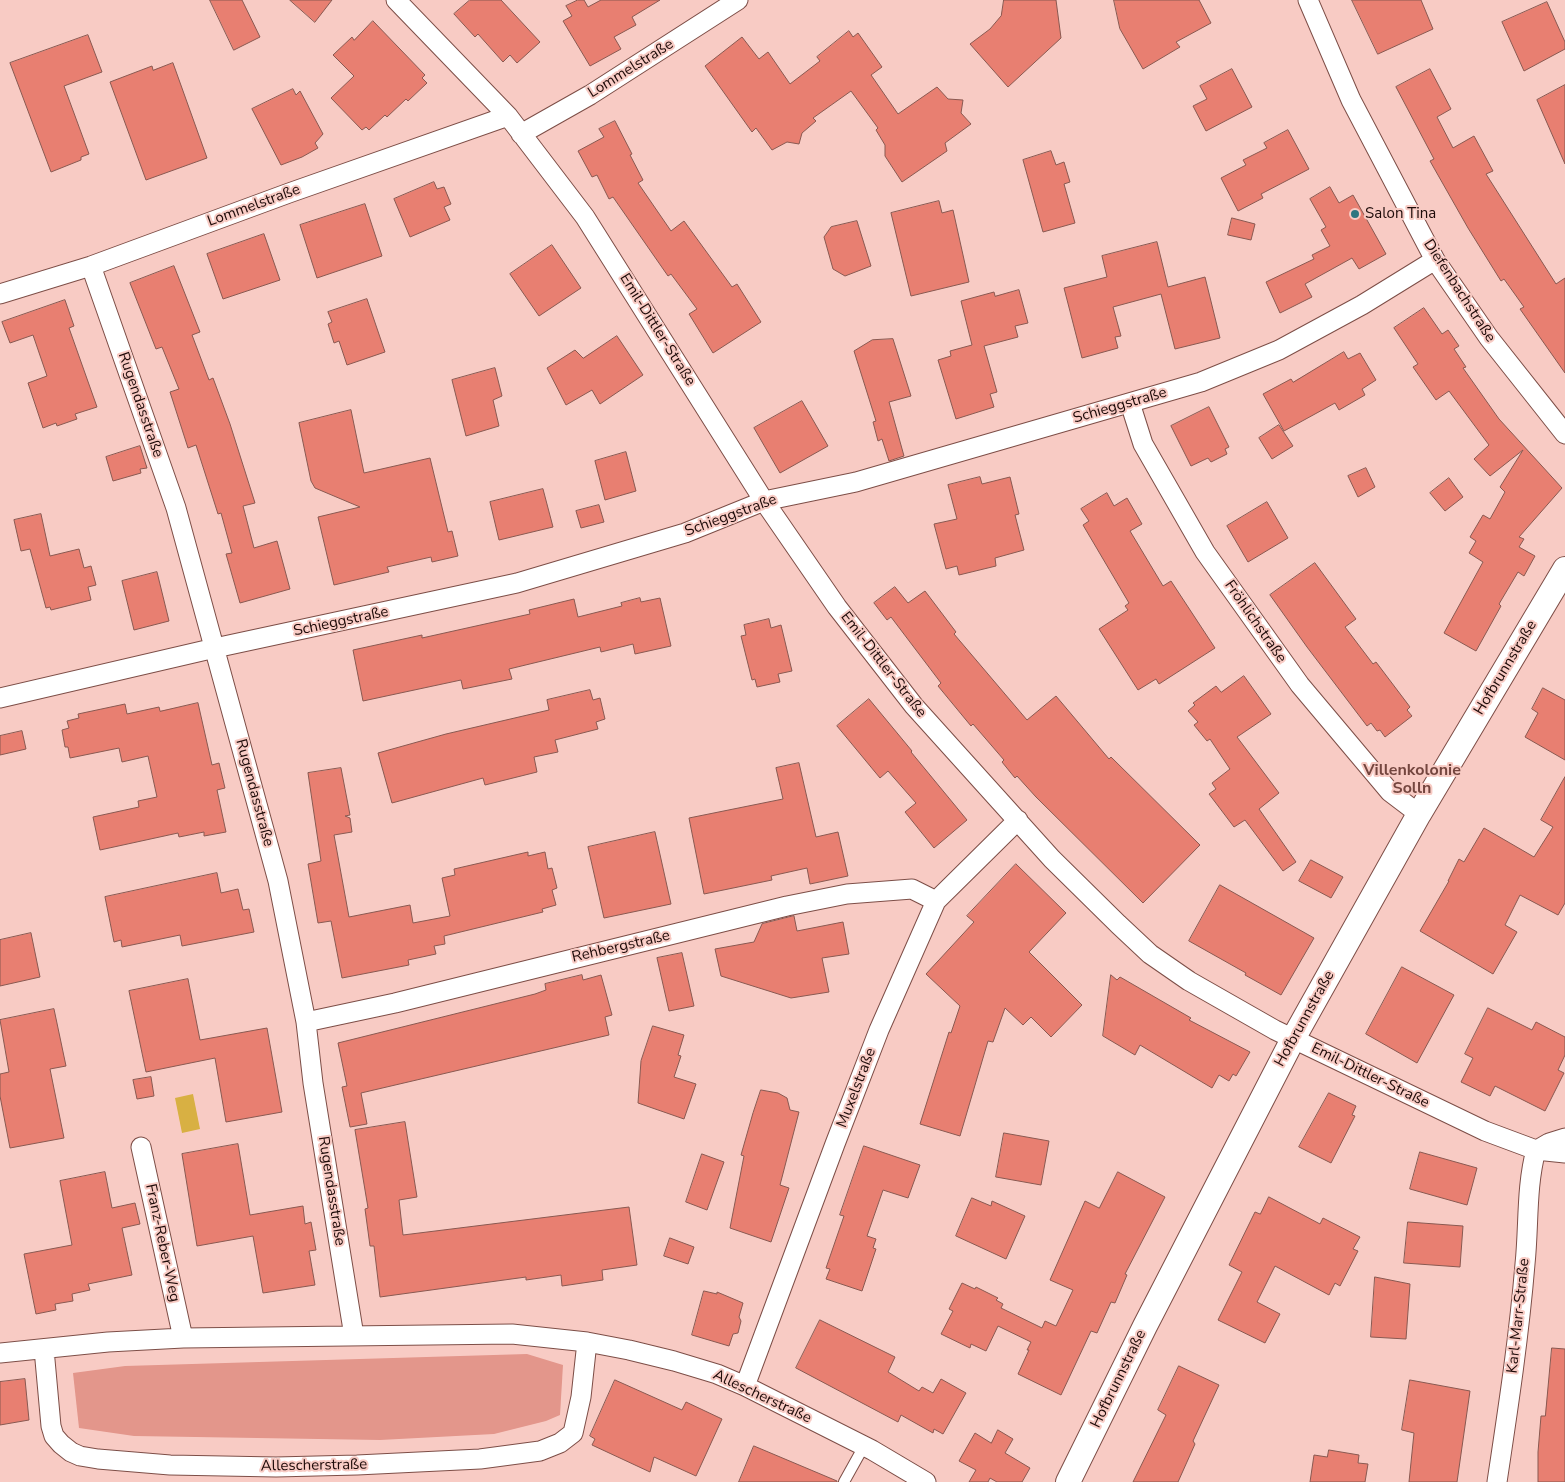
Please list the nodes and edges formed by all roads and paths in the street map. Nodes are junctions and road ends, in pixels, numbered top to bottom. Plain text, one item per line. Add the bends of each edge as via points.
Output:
1 (396, 0) edge
2 (738, 0) edge
3 (1308, 0) edge
4 (508, 116) junction
5 (521, 134) junction
6 (1435, 260) junction
7 (91, 266) junction
8 (0, 294) edge
9 (1130, 403) junction
10 (1565, 434) edge
11 (764, 501) junction
12 (1565, 569) edge
13 (215, 648) junction
14 (0, 698) edge
15 (1419, 814) junction
16 (1018, 820) junction
17 (936, 901) junction
18 (306, 1022) junction
19 (1293, 1038) junction
20 (1565, 1138) edge
21 (141, 1147) dead end
22 (1536, 1150) junction
23 (1565, 1153) edge
24 (354, 1336) junction
25 (183, 1338) junction
26 (587, 1342) junction
27 (44, 1349) junction
28 (0, 1353) edge
29 (745, 1386) junction
30 (864, 1446) junction
31 (844, 1482) edge
32 (926, 1482) edge
33 (1068, 1482) edge
34 (1497, 1482) edge

1 - 4 street, Emil-Dittler-Straße
2 - 5 street, Lommelstraße via 598,90
3 - 6 street, Diefenbachstraße via 1352,100
4 - 5 street, Emil-Dittler-Straße
4 - 7 street, Lommelstraße
5 - 11 street, Emil-Dittler-Straße via 585,217
6 - 9 street, Schieggstraße via 1279,350 1201,382
6 - 10 street, Diefenbachstraße via 1489,338
7 - 8 street, Lommelstraße
7 - 13 street, Rugendasstraße via 176,508
9 - 11 street, Schieggstraße via 856,482
9 - 15 street, Fröhlichstraße via 1143,444 1205,552 1300,685 1390,792
11 - 13 street, Schieggstraße via 685,533 517,583
11 - 16 street, Emil-Dittler-Straße via 837,607 914,706
12 - 15 street, Hofbrunnstraße
13 - 14 street, Schieggstraße
13 - 18 street, Rugendasstraße via 278,881
15 - 19 street, Hofbrunnstraße
16 - 17 street, Muxelstraße
16 - 19 street, Emil-Dittler-Straße via 1052,859 1150,954 1189,981
17 - 18 street, Rehbergstraße via 912,889 847,894
17 - 29 street, Muxelstraße via 866,1065
18 - 24 street, Rugendasstraße
19 - 22 street, Emil-Dittler-Straße via 1485,1132
19 - 33 street, Hofbrunnstraße
20 - 22 street
21 - 25 street, Franz-Reber-Weg
22 - 23 street, Emil-Dittler-Straße
22 - 34 street, Karl-Marr-Straße via 1514,1376
24 - 25 street, Allescherstraße
24 - 26 street, Allescherstraße via 512,1334
25 - 27 street, Allescherstraße
26 - 27 street, Allescherstraße via 581,1397 573,1432 553,1446 540,1451 480,1459 276,1467 161,1464 98,1459 71,1452 54,1436 51,1426
26 - 29 street, Allescherstraße via 674,1361
27 - 28 street, Allescherstraße
29 - 30 street, Allescherstraße
30 - 31 lane
30 - 32 street, Allescherstraße

